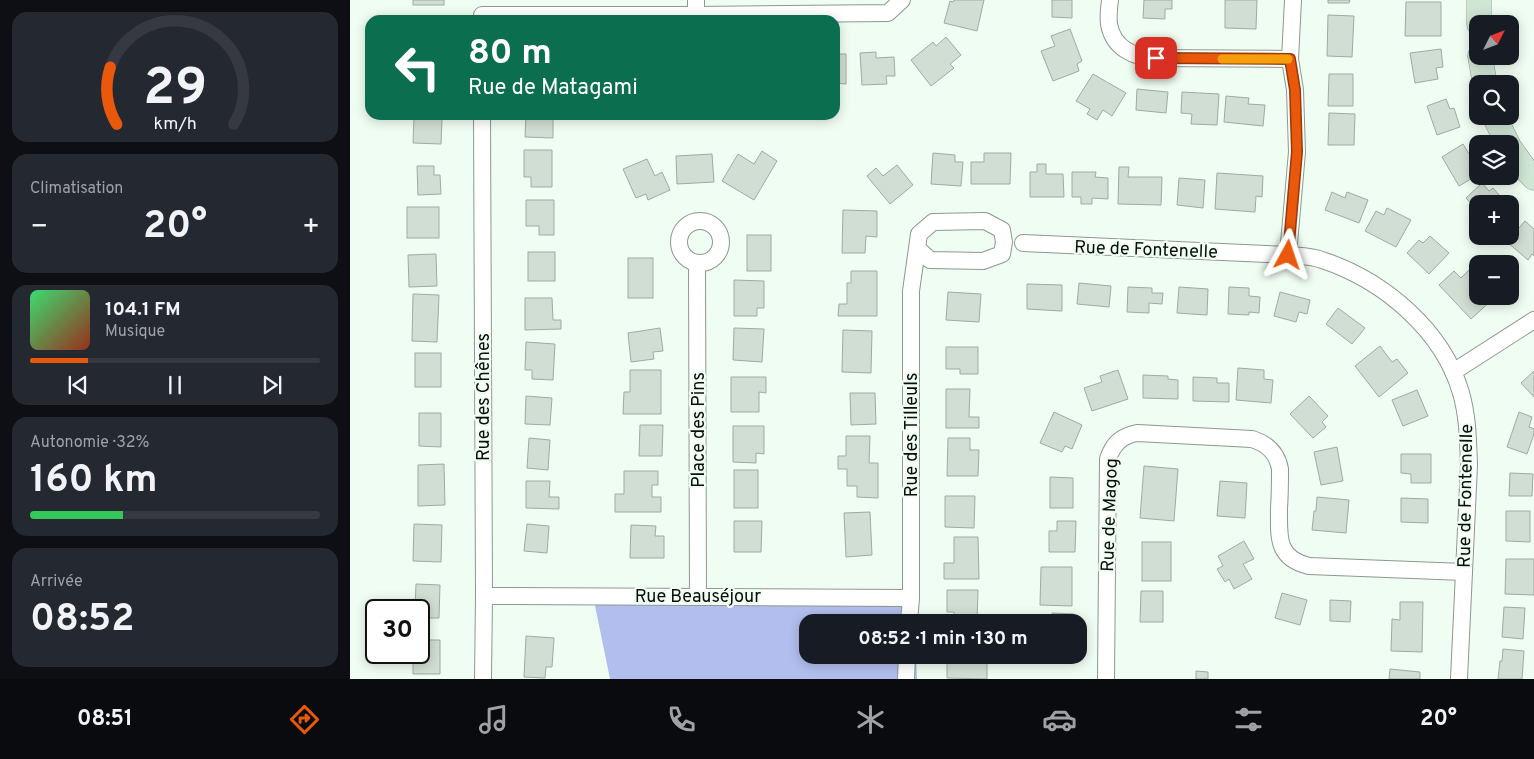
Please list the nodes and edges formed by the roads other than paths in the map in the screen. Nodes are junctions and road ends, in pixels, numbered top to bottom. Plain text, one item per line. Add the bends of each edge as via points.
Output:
1 (902, 0) edge
2 (1110, 0) edge
3 (1293, 0) edge
4 (1479, 0) edge
5 (696, 8) edge
6 (482, 12) edge
7 (1479, 15) edge
8 (1290, 59) junction
9 (482, 120) edge
10 (1519, 161) edge
11 (1534, 178) edge
12 (1023, 243) dead end
13 (918, 249) junction
14 (1288, 255) junction
15 (697, 263) dead end
16 (1534, 320) edge
17 (1453, 372) junction
18 (1464, 572) junction
19 (484, 596) junction
20 (698, 596) junction
21 (911, 598) junction
22 (910, 614) edge
23 (907, 664) edge
24 (483, 679) edge
25 (906, 679) edge
26 (1106, 679) edge
27 (1459, 679) edge

1 - 5 street via 888,12
2 - 8 street via 1109,23 1113,38 1122,48 1137,56
3 - 8 street
4 - 7 street
5 - 6 street
8 - 14 street via 1295,90 1297,152
9 - 19 street, Rue des Chênes
10 - 11 street
12 - 14 street, Rue de Fontenelle
13 - 13 street, Rue des Tilleuls via 919,234 933,222 984,221 1002,230 1004,242 1002,254 983,261 930,260
13 - 21 street, Rue des Tilleuls via 911,291
14 - 17 street, Rue de Fontenelle via 1320,259 1348,270 1393,298 1424,328
15 - 20 street, Place des Pins
16 - 17 street
17 - 18 street, Rue de Fontenelle via 1466,412 1468,433
18 - 26 street, Rue de Magog via 1310,566 1294,562 1280,540 1280,469 1277,457 1267,445 1252,439 1129,435 1116,443 1108,459
18 - 27 street, Rue de Fontenelle
19 - 20 street, Rue Beauséjour
19 - 24 street, Rue des Chênes
20 - 21 street, Rue Beauséjour
21 - 22 street, Rue des Tilleuls
23 - 25 street

